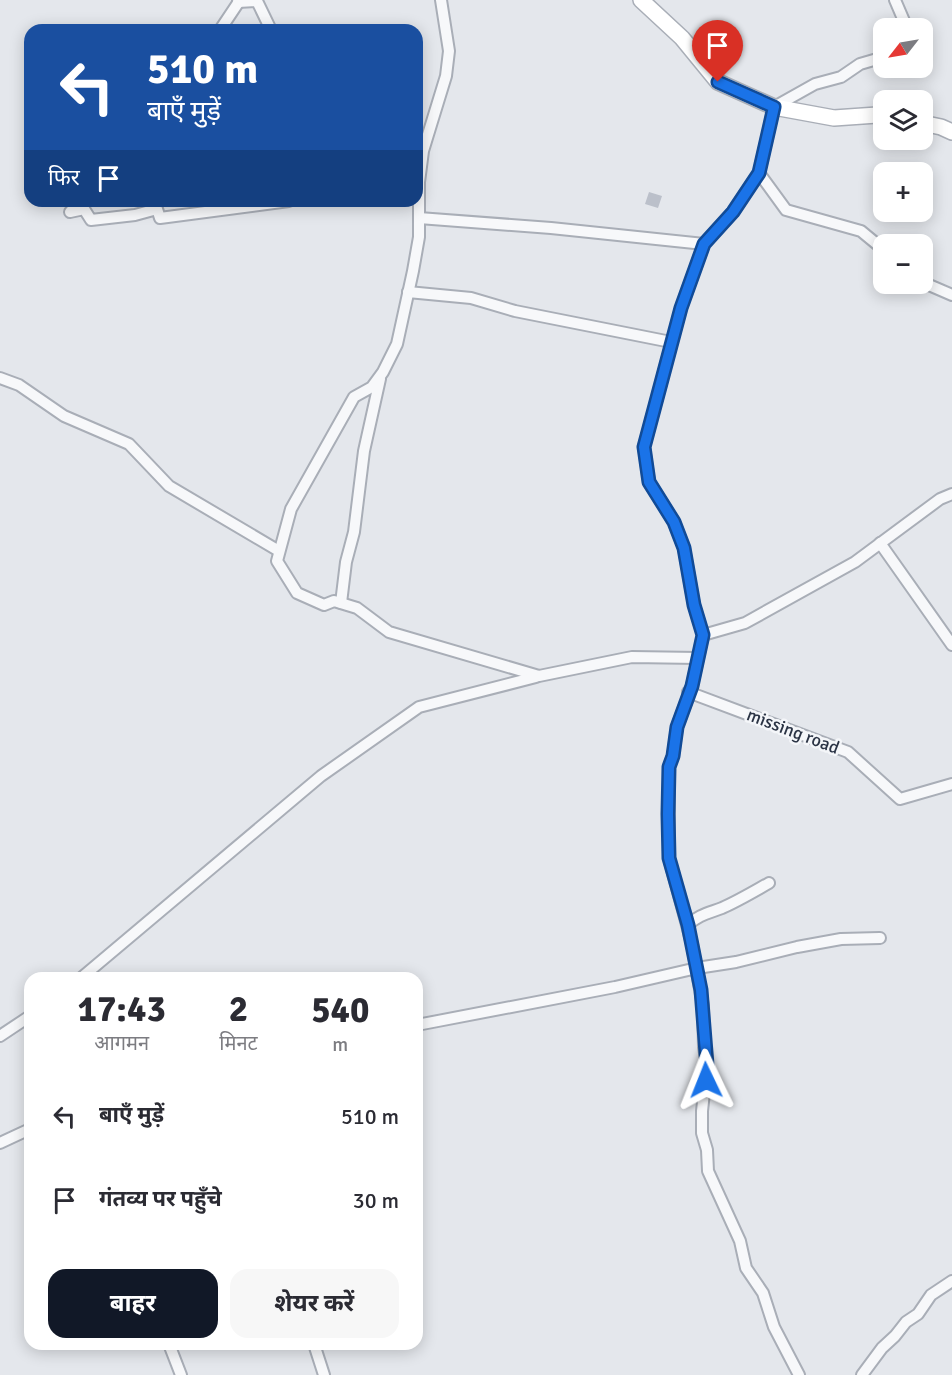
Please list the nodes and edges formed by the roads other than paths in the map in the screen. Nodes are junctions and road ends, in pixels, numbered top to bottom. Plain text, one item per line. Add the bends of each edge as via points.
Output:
1 (441, 0) edge
2 (641, 0) edge
3 (895, 0) edge
4 (239, 1) edge
5 (903, 18) edge
6 (224, 24) edge
7 (268, 24) edge
8 (873, 60) edge
9 (774, 107) junction
10 (873, 114) edge
11 (933, 125) edge
12 (952, 132) edge
13 (423, 151) edge
14 (759, 173) junction
15 (75, 207) edge
16 (243, 207) edge
17 (419, 207) edge
18 (419, 218) junction
19 (873, 241) edge
20 (704, 244) junction
21 (933, 287) edge
22 (408, 292) junction
23 (952, 295) edge
24 (671, 342) junction
25 (380, 376) junction
26 (0, 378) edge
27 (952, 494) edge
28 (880, 543) junction
29 (279, 551) junction
30 (341, 603) junction
31 (703, 635) junction
32 (952, 645) edge
33 (698, 658) junction
34 (539, 676) junction
35 (688, 692) junction
36 (952, 784) edge
37 (769, 883) dead end
38 (688, 925) junction
39 (880, 938) dead end
40 (697, 968) junction
41 (88, 972) edge
42 (24, 1020) edge
43 (423, 1024) edge
44 (0, 1036) edge
45 (24, 1132) edge
46 (0, 1143) edge
47 (952, 1281) edge
48 (172, 1350) edge
49 (316, 1350) edge
50 (181, 1375) edge
51 (324, 1375) edge
52 (799, 1375) edge
53 (862, 1375) edge

1 - 13 street via 449,51 446,76
2 - 9 main road via 682,38 718,82
3 - 5 street
4 - 6 street
4 - 7 street via 257,1
8 - 9 street via 841,77 815,84
9 - 10 main road via 834,118
9 - 14 street
11 - 12 main road
14 - 19 street via 786,210 861,231
14 - 20 street via 733,212
15 - 16 street via 70,212 84,209 91,220 157,209 160,218
17 - 18 street
18 - 20 street
18 - 22 street
20 - 24 street
21 - 23 street
22 - 24 street via 471,298 515,311
22 - 25 street via 397,344
24 - 31 street via 644,447 649,482 674,522 684,548
25 - 29 street via 372,387 354,398 291,509
25 - 30 street via 364,451
26 - 29 street via 19,385 64,416 129,444 169,486
27 - 28 street
28 - 31 street via 855,562 745,623
28 - 32 street
29 - 30 street via 277,561 297,593 324,605
30 - 34 street via 357,608 389,632
31 - 33 street
33 - 34 street via 632,657
33 - 35 street
34 - 41 street via 419,707 321,776
35 - 36 street, missing road via 848,752 900,799
35 - 38 street via 669,767 668,814 669,858
37 - 38 street
38 - 40 street
39 - 40 street via 841,939
40 - 43 street
40 - 52 street via 707,1065 702,1133 708,1171 740,1241 746,1268 763,1293 774,1327
42 - 44 street
45 - 46 street
47 - 53 street via 931,1295
48 - 50 street
49 - 51 street

